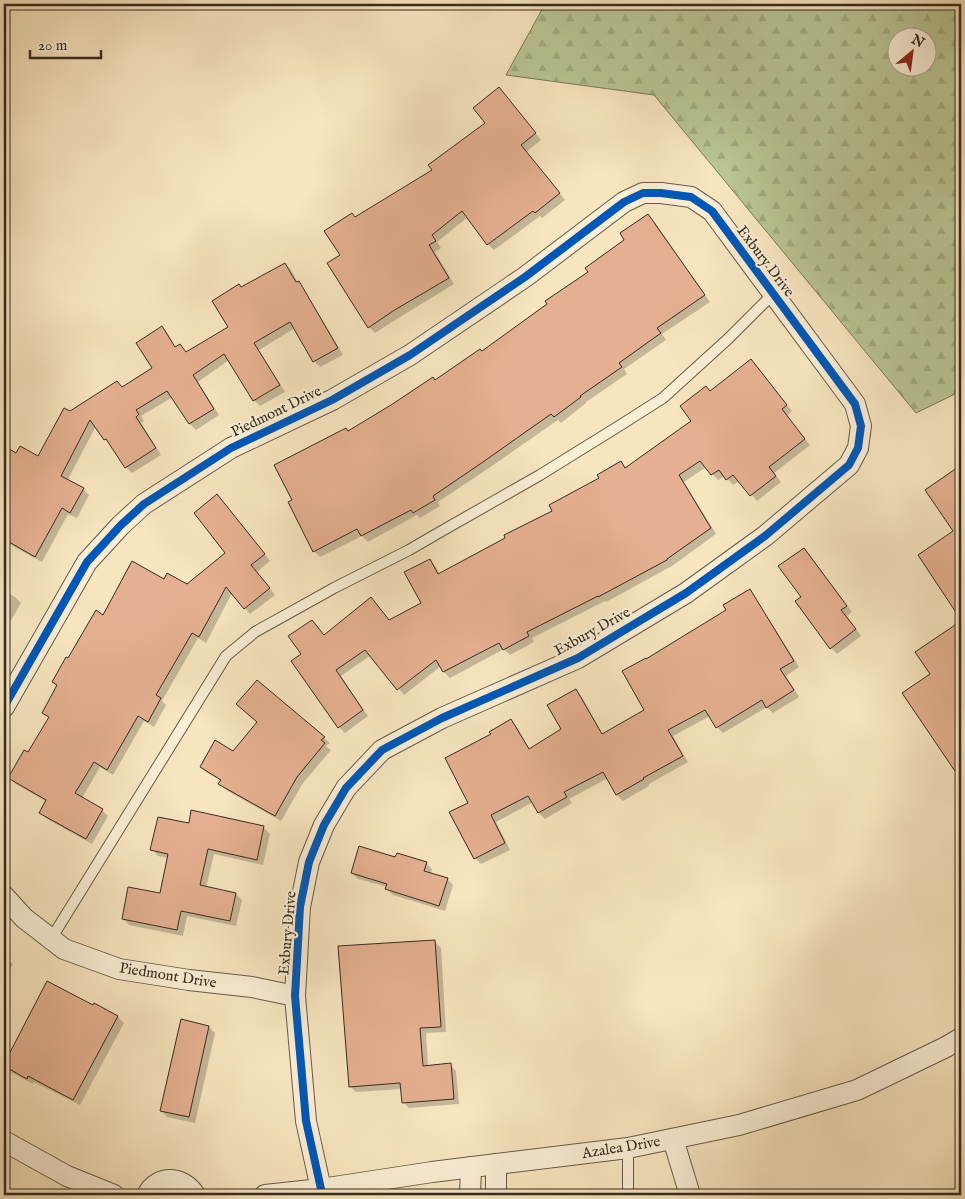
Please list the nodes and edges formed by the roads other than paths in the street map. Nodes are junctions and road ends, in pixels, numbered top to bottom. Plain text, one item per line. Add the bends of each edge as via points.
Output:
1 (624, 202) joint
2 (773, 294) junction
3 (4, 707) edge
4 (4, 896) edge
5 (51, 939) junction
6 (296, 996) junction
7 (961, 1038) edge
8 (673, 1139) junction
9 (4, 1141) edge
10 (628, 1148) junction
11 (496, 1164) junction
12 (471, 1167) junction
13 (331, 1190) edge
14 (114, 1195) edge
15 (147, 1195) edge
16 (195, 1195) edge
17 (265, 1195) edge
18 (470, 1195) edge
19 (496, 1195) edge
20 (628, 1195) edge
21 (690, 1195) edge

1 - 2 street, Exbury Drive via 643,193 691,197 712,211
1 - 3 street, Piedmont Drive via 526,277 410,354 332,400 231,448 144,504 87,562
2 - 5 lane via 663,398 409,550 255,632 226,656
2 - 6 street, Exbury Drive via 855,404 861,426 858,448 849,464 765,536 686,593 578,658 442,718 382,750 346,788 324,825 309,862 300,907
4 - 5 street, Piedmont Drive via 24,918
5 - 6 street, Piedmont Drive via 64,949 120,969
6 - 13 street, Exbury Drive via 306,1121
7 - 8 street, Azalea Drive via 857,1090 740,1125
8 - 10 street, Azalea Drive
8 - 21 street
9 - 14 street via 67,1176
10 - 11 street, Azalea Drive
10 - 20 lane
11 - 12 street, Azalea Drive
11 - 19 street
12 - 13 street, Azalea Drive
12 - 18 street
13 - 17 street, Azalea Drive
15 - 16 street via 156,1184 173,1180 182,1182

